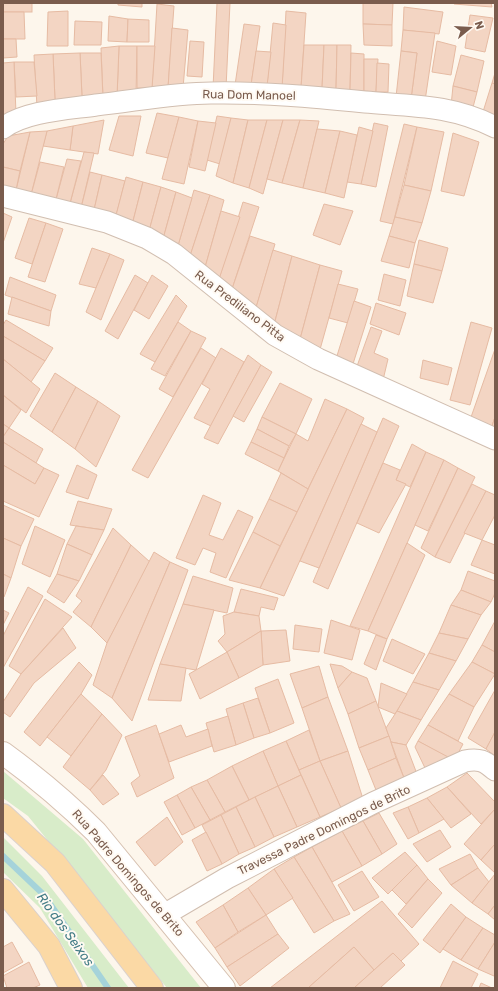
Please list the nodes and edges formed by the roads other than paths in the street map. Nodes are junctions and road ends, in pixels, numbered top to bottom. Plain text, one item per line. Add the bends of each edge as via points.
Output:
1 (495, 127) edge
2 (3, 128) edge
3 (3, 196) edge
4 (495, 439) edge
5 (3, 753) edge
6 (491, 767) edge
7 (3, 815) edge
8 (3, 890) edge
9 (164, 914) junction
10 (71, 988) edge
11 (152, 988) edge
12 (224, 988) edge

1 - 2 street, Rua Dom Manoel via 476,117 443,108 286,95 210,93 58,110 9,123
3 - 4 street, Rua Prediliano Pitta via 107,222 148,238 174,254 275,335 318,359
5 - 9 main road, Rua Padre Domingos de Brito via 74,809
6 - 9 street, Travessa Padre Domingos de Brito via 475,759 465,761 373,803 227,878
7 - 11 main road via 55,863
8 - 10 main road via 49,946
9 - 12 main road, Rua Padre Domingos de Brito

